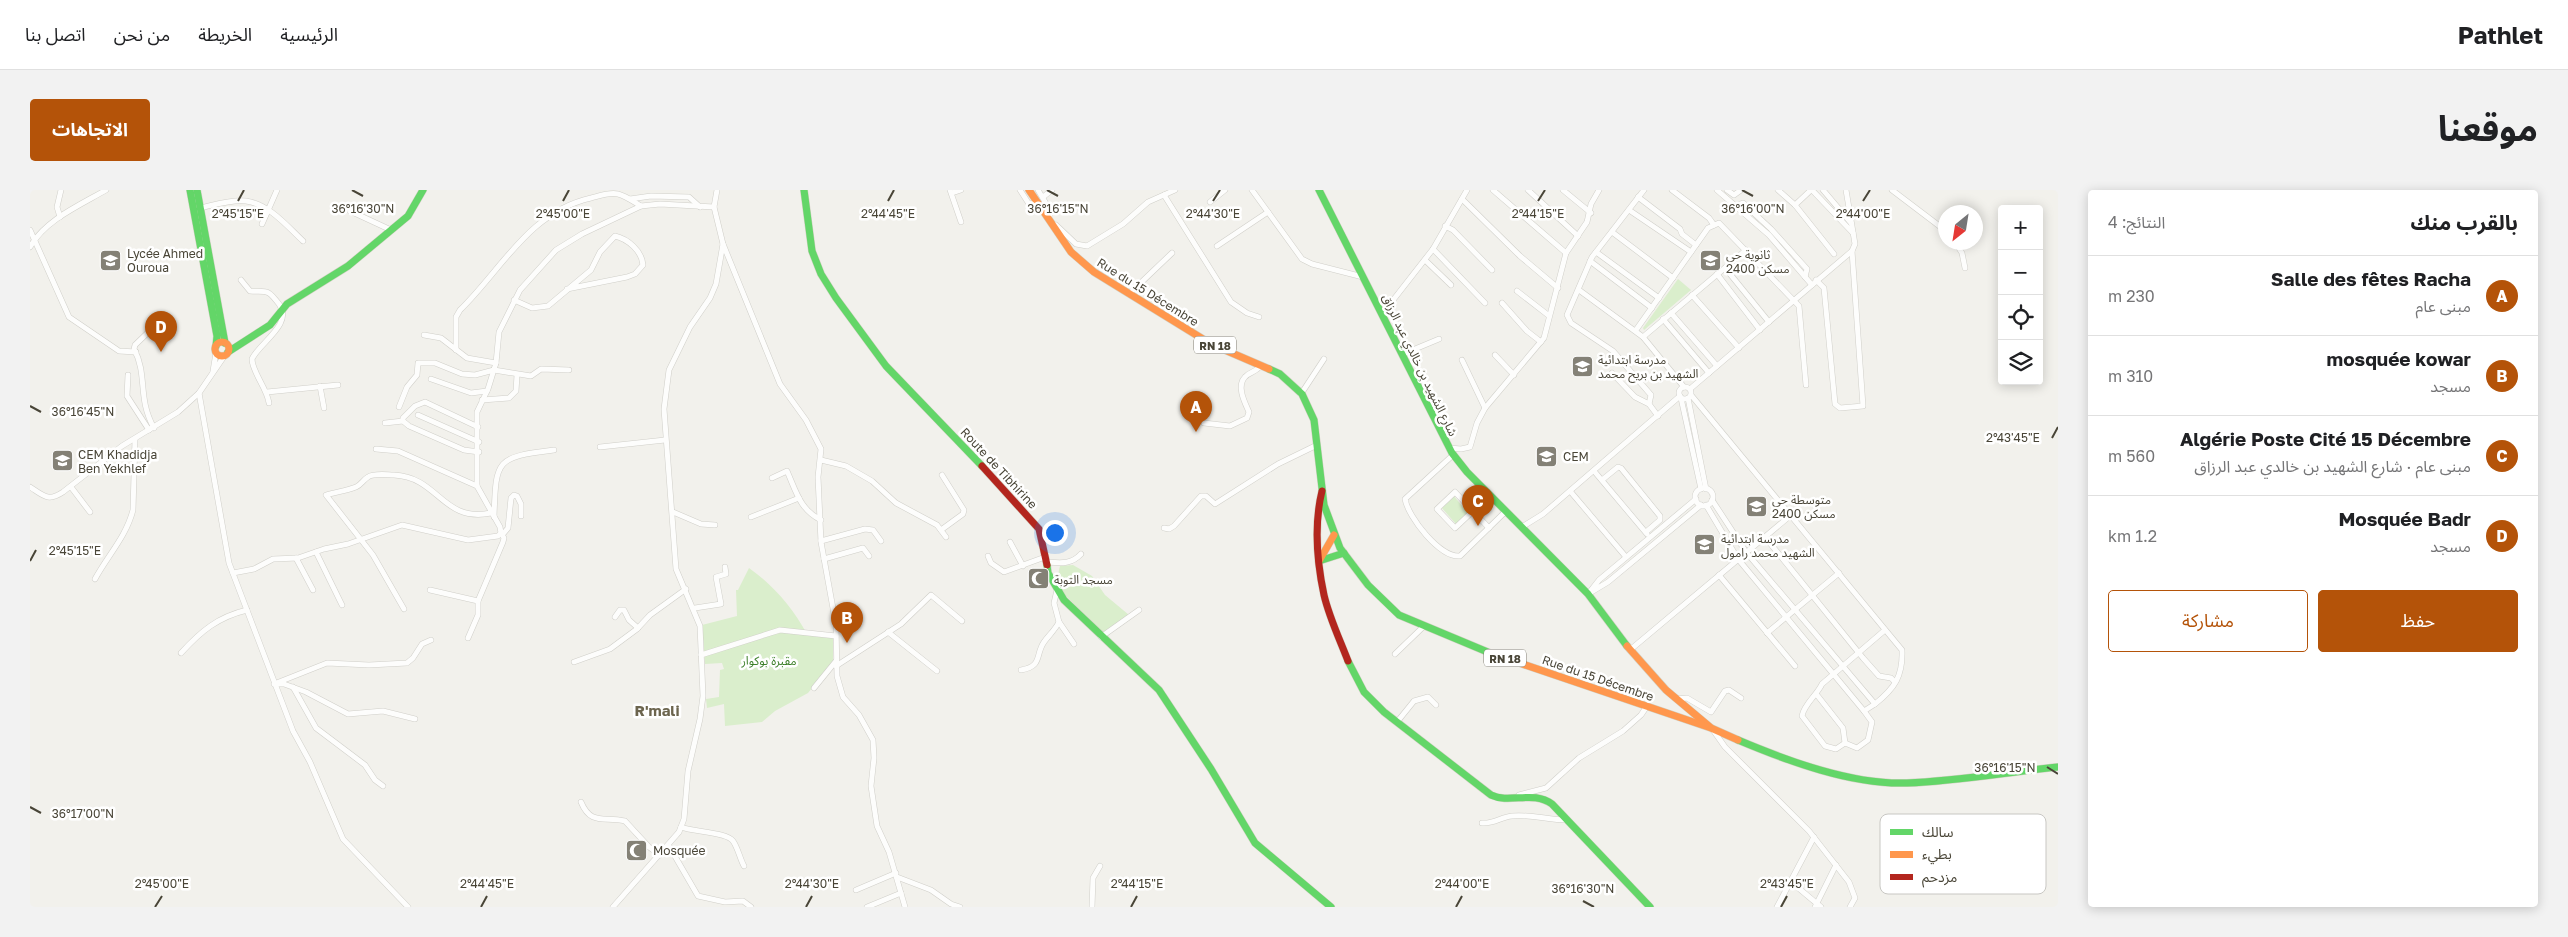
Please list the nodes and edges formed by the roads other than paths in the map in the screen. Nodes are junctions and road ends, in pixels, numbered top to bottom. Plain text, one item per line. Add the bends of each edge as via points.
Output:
1 (61, 190) edge
2 (106, 190) edge
3 (190, 190) edge
4 (197, 190) edge
5 (277, 190) edge
6 (423, 190) edge
7 (717, 190) edge
8 (804, 190) edge
9 (961, 190) edge
10 (1023, 190) edge
11 (1038, 190) edge
12 (1052, 190) edge
13 (1152, 190) edge
14 (1175, 190) edge
15 (1225, 190) edge
16 (1252, 190) edge
17 (1319, 190) edge
18 (1467, 190) edge
19 (1493, 190) edge
20 (1528, 190) edge
21 (1563, 190) edge
22 (1599, 190) edge
23 (1644, 190) edge
24 (1672, 190) edge
25 (1717, 190) edge
26 (1727, 190) edge
27 (1741, 190) edge
28 (1778, 190) edge
29 (1811, 190) edge
30 (1823, 190) edge
31 (1846, 190) edge
32 (1892, 190) edge
33 (951, 192) edge
34 (1164, 195) junction
35 (1043, 196) junction
36 (1157, 197) junction
37 (1638, 197) junction
38 (629, 199) junction
39 (1462, 199) junction
40 (1210, 202) dead end
41 (641, 206) junction
42 (1795, 206) junction
43 (700, 207) junction
44 (714, 207) junction
45 (200, 208) junction
46 (268, 210) junction
47 (350, 210) dead end
48 (1629, 210) junction
49 (1268, 212) junction
50 (1591, 213) junction
51 (60, 216) junction
52 (1047, 217) junction
53 (961, 222) dead end
54 (1852, 223) junction
55 (262, 224) dead end
56 (1714, 225) junction
57 (1938, 225) edge
58 (1446, 226) junction
59 (30, 230) edge
60 (391, 230) junction
61 (1612, 232) junction
62 (1682, 234) junction
63 (1853, 234) junction
64 (1578, 236) junction
65 (34, 240) junction
66 (1676, 240) junction
67 (303, 241) dead end
68 (723, 244) junction
69 (1696, 245) junction
70 (30, 246) edge
71 (1217, 246) dead end
72 (1433, 249) junction
73 (1746, 250) junction
74 (1960, 250) edge
75 (1852, 251) junction
76 (1596, 252) junction
77 (1692, 252) junction
78 (1172, 253) dead end
79 (1566, 253) junction
80 (1834, 254) dead end
81 (1425, 260) junction
82 (1590, 262) junction
83 (1731, 262) junction
84 (1965, 268) dead end
85 (1492, 270) dead end
86 (1717, 274) junction
87 (1363, 277) junction
88 (1673, 278) junction
89 (241, 280) dead end
90 (1814, 282) junction
91 (1451, 285) dead end
92 (1558, 288) junction
93 (567, 289) junction
94 (1579, 290) junction
95 (1517, 291) dead end
96 (1129, 294) junction
97 (1692, 295) junction
98 (1659, 298) junction
99 (514, 300) junction
100 (1794, 300) junction
101 (1502, 303) dead end
102 (1485, 304) dead end
103 (1652, 308) junction
104 (283, 309) junction
105 (1382, 313) junction
106 (1671, 313) junction
107 (1548, 315) junction
108 (1259, 317) dead end
109 (1663, 319) junction
110 (161, 320) dead end
111 (1769, 322) junction
112 (1636, 330) junction
113 (1760, 330) junction
114 (424, 336) dead end
115 (1643, 337) junction
116 (1439, 339) dead end
117 (243, 342) junction
118 (1541, 342) junction
119 (226, 344) junction
120 (1739, 348) junction
121 (216, 350) junction
122 (456, 350) junction
123 (136, 352) junction
124 (227, 354) junction
125 (1403, 354) junction
126 (1495, 355) dead end
127 (1324, 359) dead end
128 (1462, 360) dead end
129 (496, 363) junction
130 (1261, 365) junction
131 (1717, 366) junction
132 (494, 370) junction
133 (569, 370) dead end
134 (213, 372) junction
135 (1612, 373) dead end
136 (1709, 373) junction
137 (128, 374) dead end
138 (1514, 375) junction
139 (517, 376) junction
140 (431, 379) dead end
141 (338, 385) dead end
142 (1806, 385) dead end
143 (320, 386) junction
144 (487, 391) junction
145 (268, 392) junction
146 (1688, 392) junction
147 (199, 393) junction
148 (1302, 394) junction
149 (1680, 397) junction
150 (482, 400) junction
151 (270, 403) dead end
152 (1649, 404) junction
153 (399, 406) dead end
154 (324, 408) dead end
155 (1485, 408) junction
156 (418, 415) dead end
157 (1658, 416) junction
158 (385, 422) dead end
159 (403, 422) junction
160 (1204, 423) dead end
161 (478, 427) junction
162 (151, 429) junction
163 (134, 439) junction
164 (665, 440) junction
165 (479, 442) junction
166 (1317, 445) junction
167 (600, 447) dead end
168 (1449, 448) junction
169 (376, 449) dead end
170 (554, 450) dead end
171 (479, 452) junction
172 (1453, 455) junction
173 (821, 460) junction
174 (1594, 471) junction
175 (942, 475) dead end
176 (772, 478) dead end
177 (1602, 480) junction
178 (478, 486) junction
179 (30, 487) edge
180 (70, 487) junction
181 (1704, 489) junction
182 (1322, 490) junction
183 (1570, 491) junction
184 (799, 498) junction
185 (1696, 498) junction
186 (1712, 500) junction
187 (1703, 505) junction
188 (1473, 511) junction
189 (1506, 511) junction
190 (90, 512) dead end
191 (673, 512) junction
192 (492, 515) junction
193 (1791, 515) junction
194 (522, 516) dead end
195 (751, 517) dead end
196 (821, 520) junction
197 (715, 525) dead end
198 (1522, 527) junction
199 (1164, 528) dead end
200 (1489, 528) junction
201 (941, 530) junction
202 (1646, 532) junction
203 (502, 534) junction
204 (1334, 535) junction
205 (946, 537) dead end
206 (1650, 537) junction
207 (1765, 537) junction
208 (361, 541) junction
209 (821, 541) junction
210 (881, 541) dead end
211 (1010, 542) dead end
212 (1317, 546) junction
213 (316, 552) junction
214 (1746, 552) junction
215 (1344, 553) junction
216 (1082, 554) dead end
217 (869, 556) dead end
218 (988, 556) dead end
219 (1626, 557) junction
220 (296, 558) junction
221 (824, 559) junction
222 (1045, 559) junction
223 (1738, 559) junction
224 (1319, 561) junction
225 (1023, 566) junction
226 (725, 568) dead end
227 (233, 573) junction
228 (1839, 573) junction
229 (1719, 575) junction
230 (96, 578) dead end
231 (686, 589) junction
232 (313, 590) dead end
233 (430, 590) dead end
234 (1057, 590) junction
235 (1588, 594) junction
236 (1813, 595) junction
237 (478, 601) junction
238 (342, 605) dead end
239 (695, 608) junction
240 (404, 609) dead end
241 (247, 610) junction
242 (1139, 610) dead end
243 (1794, 610) junction
244 (615, 617) dead end
245 (1786, 617) junction
246 (962, 621) dead end
247 (1059, 622) junction
248 (1423, 627) junction
249 (638, 628) junction
250 (1885, 630) junction
251 (888, 632) junction
252 (1767, 633) junction
253 (836, 636) junction
254 (1101, 637) junction
255 (468, 638) dead end
256 (431, 640) dead end
257 (1074, 644) dead end
258 (1630, 650) junction
259 (1860, 652) junction
260 (181, 653) dead end
261 (1395, 654) dead end
262 (701, 655) junction
263 (574, 662) dead end
264 (836, 663) junction
265 (1795, 666) dead end
266 (1842, 667) junction
267 (1021, 670) dead end
268 (937, 671) dead end
269 (1833, 674) junction
270 (1895, 682) junction
271 (274, 684) junction
272 (293, 686) junction
273 (814, 688) dead end
274 (1817, 695) junction
275 (1741, 698) dead end
276 (1675, 700) junction
277 (1875, 704) junction
278 (1436, 705) dead end
279 (1647, 706) junction
280 (1864, 711) junction
281 (415, 719) dead end
282 (1397, 722) junction
283 (1711, 728) junction
284 (1845, 743) junction
285 (2058, 767) edge
286 (383, 786) dead end
287 (1511, 798) junction
288 (581, 802) dead end
289 (1567, 820) junction
290 (1482, 823) dead end
291 (681, 828) junction
292 (1814, 837) junction
293 (669, 846) junction
294 (660, 855) junction
295 (744, 866) dead end
296 (1100, 866) dead end
297 (1836, 866) junction
298 (897, 875) junction
299 (1790, 881) junction
300 (856, 890) dead end
301 (901, 893) junction
302 (406, 906) edge
303 (1817, 906) edge
304 (613, 907) edge
305 (751, 907) edge
306 (867, 907) edge
307 (905, 907) edge
308 (960, 907) edge
309 (1092, 907) edge
310 (1331, 907) edge
311 (1650, 907) edge
312 (1776, 907) edge
313 (1850, 907) edge

1 - 51 street via 57,207
2 - 51 street
3 - 121 street via 217,336
4 - 45 street
5 - 46 street
6 - 60 street via 408,216
7 - 44 street
8 - 222 street, Route de Tibhirine via 812,251 820,274 886,366 1030,516 1039,529
9 - 33 street
10 - 52 street, Rue du 15 Décembre / RN 18 via 1038,203
11 - 35 street
12 - 35 street
13 - 36 street
14 - 34 street
15 - 40 street
16 - 49 street
17 - 87 street, شارع الشهيد بن خالدي عبد الرزاق
18 - 39 street
19 - 79 street
20 - 64 street
21 - 50 street
22 - 50 street via 1591,204
23 - 37 street
24 - 56 street
25 - 90 street via 1737,205 1743,203 1771,229 1807,269 1805,277
26 - 27 street via 1734,195
28 - 42 street
29 - 42 street
29 - 63 street
30 - 54 street
31 - 54 street
32 - 57 street
33 - 53 street
34 - 36 street
34 - 108 street via 1231,302
35 - 52 street via 1052,212
36 - 52 street via 1123,224 1087,246 1076,244
37 - 48 street
37 - 62 street via 1680,229
38 - 41 street
38 - 43 street via 689,197
38 - 122 street via 610,194 563,207 518,242 460,310 456,317
39 - 58 street
39 - 92 street
41 - 43 street
41 - 99 street via 556,250 540,265
42 - 80 street
43 - 44 street
44 - 68 street
45 - 46 street via 246,201
45 - 119 street
46 - 55 street
46 - 67 street
47 - 60 street
48 - 61 street
48 - 66 street
49 - 71 street
49 - 87 street via 1302,259
50 - 64 street
51 - 65 street
52 - 96 street, Rue du 15 Décembre / RN 18 via 1080,262
54 - 63 street
56 - 69 street
56 - 73 street via 1719,223
58 - 72 street
58 - 85 street
59 - 65 street
60 - 104 street via 334,277
61 - 76 street
61 - 88 street
62 - 66 street
62 - 69 street
63 - 75 street via 1855,244
64 - 79 street
65 - 70 street
65 - 123 street via 69,317 119,351
66 - 77 street
68 - 164 street via 716,284 710,298 690,327 668,370
68 - 173 street via 780,384 806,420 821,449
69 - 77 street
72 - 81 street
72 - 102 street
73 - 83 street
73 - 100 street
74 - 84 street
75 - 90 street
75 - 90 street via 1863,406 1840,408 1835,404 1824,288
76 - 82 street
76 - 98 street
77 - 88 street
78 - 96 street
79 - 92 street
81 - 91 street
81 - 105 street
82 - 94 street
82 - 103 street
83 - 86 street
83 - 111 street via 1730,274
86 - 97 street
86 - 113 street
87 - 105 street, شارع الشهيد بن خالدي عبد الرزاق
88 - 98 street
89 - 104 street via 250,291 270,293
90 - 100 street
92 - 107 street
93 - 93 street via 635,274 642,265 640,254 623,238 615,236 600,252 591,270
93 - 99 street via 548,306 532,308
94 - 112 street
94 - 152 street via 1567,315 1571,323 1613,351 1651,395
95 - 107 street
96 - 130 street, Rue du 15 Décembre / RN 18 via 1211,344
97 - 106 street
97 - 120 street
98 - 103 street
99 - 129 street via 499,332
100 - 111 street
100 - 142 street via 1798,306
101 - 118 street
103 - 112 street
104 - 117 street via 270,325
104 - 145 street via 274,333 252,359
105 - 125 street, شارع الشهيد بن خالدي عبد الرزاق
106 - 109 street
106 - 131 street
107 - 118 street
109 - 115 street
109 - 136 street
110 - 123 street via 136,345
111 - 113 street
112 - 115 street
113 - 120 street
114 - 122 street via 441,338
115 - 146 street
116 - 125 street
117 - 119 street
117 - 124 street
118 - 138 street
119 - 121 street via 221,343
119 - 124 street
120 - 131 street
121 - 124 street
121 - 134 street
122 - 129 street via 467,358
123 - 162 street via 141,362 143,404
124 - 134 street
125 - 168 street, شارع الشهيد بن خالدي عبد الرزاق
126 - 138 street
127 - 148 street
128 - 155 street
129 - 132 street
130 - 148 street, Rue du 15 Décembre / RN 18 via 1280,374
130 - 160 street via 1242,382 1244,402 1249,412 1247,418 1230,426
131 - 136 street
132 - 139 street
132 - 144 street
132 - 153 street via 469,375 435,363 418,363 417,375 407,387
133 - 139 street via 541,368 532,376
134 - 147 street
135 - 152 street via 1636,397
136 - 146 street
137 - 162 street via 127,396
138 - 155 street
139 - 150 street via 516,391 510,398
140 - 144 street via 471,393
141 - 143 street
143 - 145 street
143 - 154 street
144 - 150 street
145 - 151 street
146 - 149 street
146 - 149 street via 1679,390
146 - 181 street
146 - 193 street
147 - 162 street via 178,412
147 - 227 street
148 - 166 street, Rue du 15 Décembre / RN 18 via 1314,420
149 - 157 street
149 - 181 street
150 - 161 street via 477,412
152 - 157 street
155 - 168 street via 1470,447 1461,450
156 - 165 street
157 - 174 street
158 - 159 street
159 - 161 street via 402,418 422,402
159 - 171 street via 464,450
161 - 165 street
162 - 163 street
163 - 180 street
163 - 230 street via 133,510 121,540
164 - 167 street
164 - 191 street
165 - 171 street
166 - 182 street, Rue du 15 Décembre / RN 18
166 - 199 street via 1278,464 1215,504 1201,496 1174,526
168 - 172 street, شارع الشهيد بن خالدي عبد الرزاق
169 - 178 street via 398,451
170 - 192 street via 511,457 503,465 496,474
171 - 178 street
172 - 189 street, شارع الشهيد بن خالدي عبد الرزاق
172 - 200 street via 1405,499 1406,509 1443,551 1453,557 1460,556
173 - 196 street via 818,477
173 - 201 street via 846,466 864,476 896,503
174 - 177 street
174 - 183 street
175 - 201 street via 964,510
176 - 184 street via 787,471
177 - 202 street
177 - 202 street via 1618,466 1622,468 1660,516 1660,520
178 - 192 street
179 - 180 street via 46,498 54,498
180 - 190 street
181 - 185 street
181 - 186 street via 1713,494
182 - 204 street, Rue du 15 Décembre / RN 18
182 - 212 street via 1317,511
183 - 198 street
183 - 219 street
184 - 195 street
184 - 196 street via 807,513
185 - 187 street
185 - 206 street
186 - 187 street
186 - 214 street
187 - 223 street
187 - 235 street via 1608,582
188 - 188 street via 1455,492 1438,508 1455,528
188 - 200 street
189 - 198 street, شارع الشهيد بن خالدي عبد الرزاق
189 - 200 street
191 - 197 street via 701,524
191 - 231 street via 676,569
192 - 203 street
192 - 208 street via 472,515 455,510 428,486 410,477 368,477 357,487 326,495
193 - 207 street
193 - 228 street
194 - 203 street via 521,504 514,495 508,528
196 - 209 street
198 - 235 street, شارع الشهيد بن خالدي عبد الرزاق
201 - 205 street
202 - 206 street
203 - 208 street via 468,540 402,525
203 - 237 street via 503,542
204 - 212 street
204 - 215 street, Rue du 15 Décembre / RN 18
204 - 224 street
206 - 219 street
207 - 214 street
207 - 236 street
208 - 213 street
208 - 240 street via 373,555
209 - 210 street via 865,529 873,530
209 - 221 street
211 - 225 street
212 - 224 street
213 - 220 street
213 - 238 street
214 - 223 street
214 - 243 street
215 - 224 street
215 - 248 street, Rue du 15 Décembre / RN 18 via 1383,601
216 - 222 street via 1069,562
217 - 221 street via 863,548
218 - 225 street via 991,563 1004,572
219 - 235 street
220 - 227 street via 273,559 254,569
220 - 232 street
221 - 253 street
222 - 225 street
222 - 234 street, Route de Tibhirine
223 - 229 street
223 - 245 street
224 - 282 street via 1328,612 1352,671 1364,692
226 - 239 street via 726,574 716,578 721,604
227 - 241 street
228 - 236 street
228 - 250 street
229 - 252 street
229 - 258 street
231 - 239 street
231 - 249 street via 650,615
233 - 237 street
234 - 247 street via 1054,603
234 - 254 street, Route de Tibhirine
235 - 258 street, شارع الشهيد بن خالدي عبد الرزاق
236 - 243 street
236 - 259 street
237 - 255 street via 478,615
239 - 262 street via 700,626
241 - 260 street via 223,617 208,626
241 - 271 street
242 - 254 street
243 - 245 street
243 - 266 street
244 - 249 street via 622,609
245 - 252 street
245 - 269 street
246 - 251 street via 931,595
247 - 257 street
247 - 267 street via 1042,643 1033,667
248 - 261 street
248 - 279 street, Rue du 15 Décembre / RN 18
249 - 263 street via 610,650
250 - 259 street
250 - 270 street via 1902,650 1902,668
251 - 264 street
251 - 268 street
252 - 265 street
253 - 262 street via 780,630
253 - 264 street
254 - 310 street, Route de Tibhirine via 1159,690 1255,843
256 - 271 street via 422,644 407,663 328,663
258 - 276 street, شارع الشهيد بن خالدي عبد الرزاق
259 - 266 street
259 - 270 street via 1879,676
262 - 291 street via 700,720 688,771
264 - 273 street
264 - 298 street via 843,697 873,740 871,786 877,826
266 - 269 street
266 - 277 street
269 - 274 street via 1822,684
269 - 280 street
270 - 277 street via 1890,692
271 - 272 street
271 - 302 street via 343,839
272 - 281 street via 348,714 383,711
272 - 286 street via 316,728 365,765
274 - 284 street via 1843,728
274 - 284 street via 1803,709 1802,716 1825,746 1836,748
275 - 276 street via 1726,691 1711,712 1687,698
276 - 283 street, شارع الشهيد بن خالدي عبد الرزاق
277 - 280 street
278 - 282 street via 1428,697 1414,701
279 - 283 street, Rue du 15 Décembre / RN 18
279 - 287 street via 1623,731 1579,758 1546,788
280 - 284 street via 1872,722 1868,740 1857,748
282 - 287 street via 1491,795
283 - 285 street, Rue du 15 Décembre / RN 18 via 1777,756 1873,781 1906,783
283 - 292 street via 1725,747
287 - 289 street via 1545,800
288 - 294 street via 584,811 595,818 625,821
289 - 290 street via 1529,815 1510,816 1492,824
289 - 311 street via 1590,840
291 - 293 street
291 - 295 street via 727,836 733,841
292 - 297 street
292 - 299 street
293 - 294 street
293 - 305 street via 698,896 724,902 743,901
294 - 304 street
296 - 309 street via 1093,878
297 - 303 street
297 - 313 street via 1854,892 1855,898
298 - 300 street
298 - 301 street
298 - 308 street
299 - 303 street
299 - 312 street
301 - 306 street
301 - 307 street

